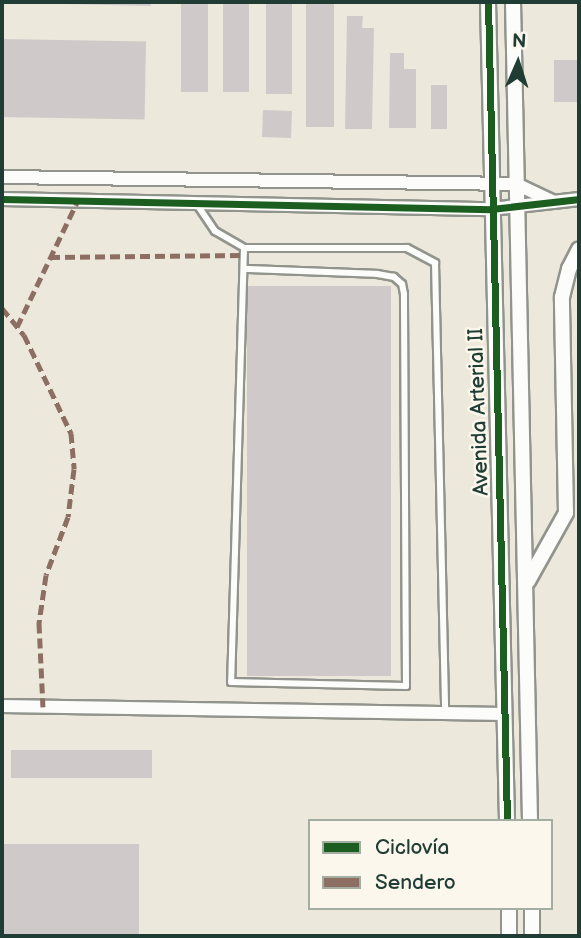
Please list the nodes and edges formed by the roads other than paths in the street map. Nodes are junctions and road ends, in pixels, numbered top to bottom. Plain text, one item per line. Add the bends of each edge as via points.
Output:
1 (488, 2) edge
2 (513, 2) edge
3 (2, 177) edge
4 (491, 184) junction
5 (516, 184) junction
6 (2, 199) edge
7 (579, 199) edge
8 (196, 202) junction
9 (555, 203) junction
10 (517, 208) junction
11 (491, 209) junction
12 (244, 248) junction
13 (579, 249) edge
14 (244, 269) junction
15 (527, 582) junction
16 (2, 706) edge
17 (445, 713) junction
18 (505, 713) junction
19 (507, 819) edge
20 (530, 819) edge
21 (509, 910) edge
22 (532, 910) edge
23 (509, 936) edge
24 (533, 936) edge

1 - 4 street, Avenida Arterial II
2 - 5 street, Avenida Arterial II
3 - 4 street
4 - 5 street
4 - 11 street, Avenida Arterial II
5 - 9 street
5 - 10 street, Avenida Arterial II
6 - 8 street
7 - 9 street
8 - 11 street
8 - 12 lane via 215,231
9 - 10 street
10 - 11 street
10 - 15 street, Avenida Arterial II
11 - 18 street, Avenida Arterial II
12 - 14 lane
12 - 17 lane via 407,248 435,263
13 - 15 street via 562,297 566,513
14 - 14 lane via 377,274 394,276 402,284 406,686 231,682
15 - 20 street, Avenida Arterial II
16 - 17 street
17 - 18 street
18 - 19 street, Avenida Arterial II
21 - 23 street
22 - 24 street

